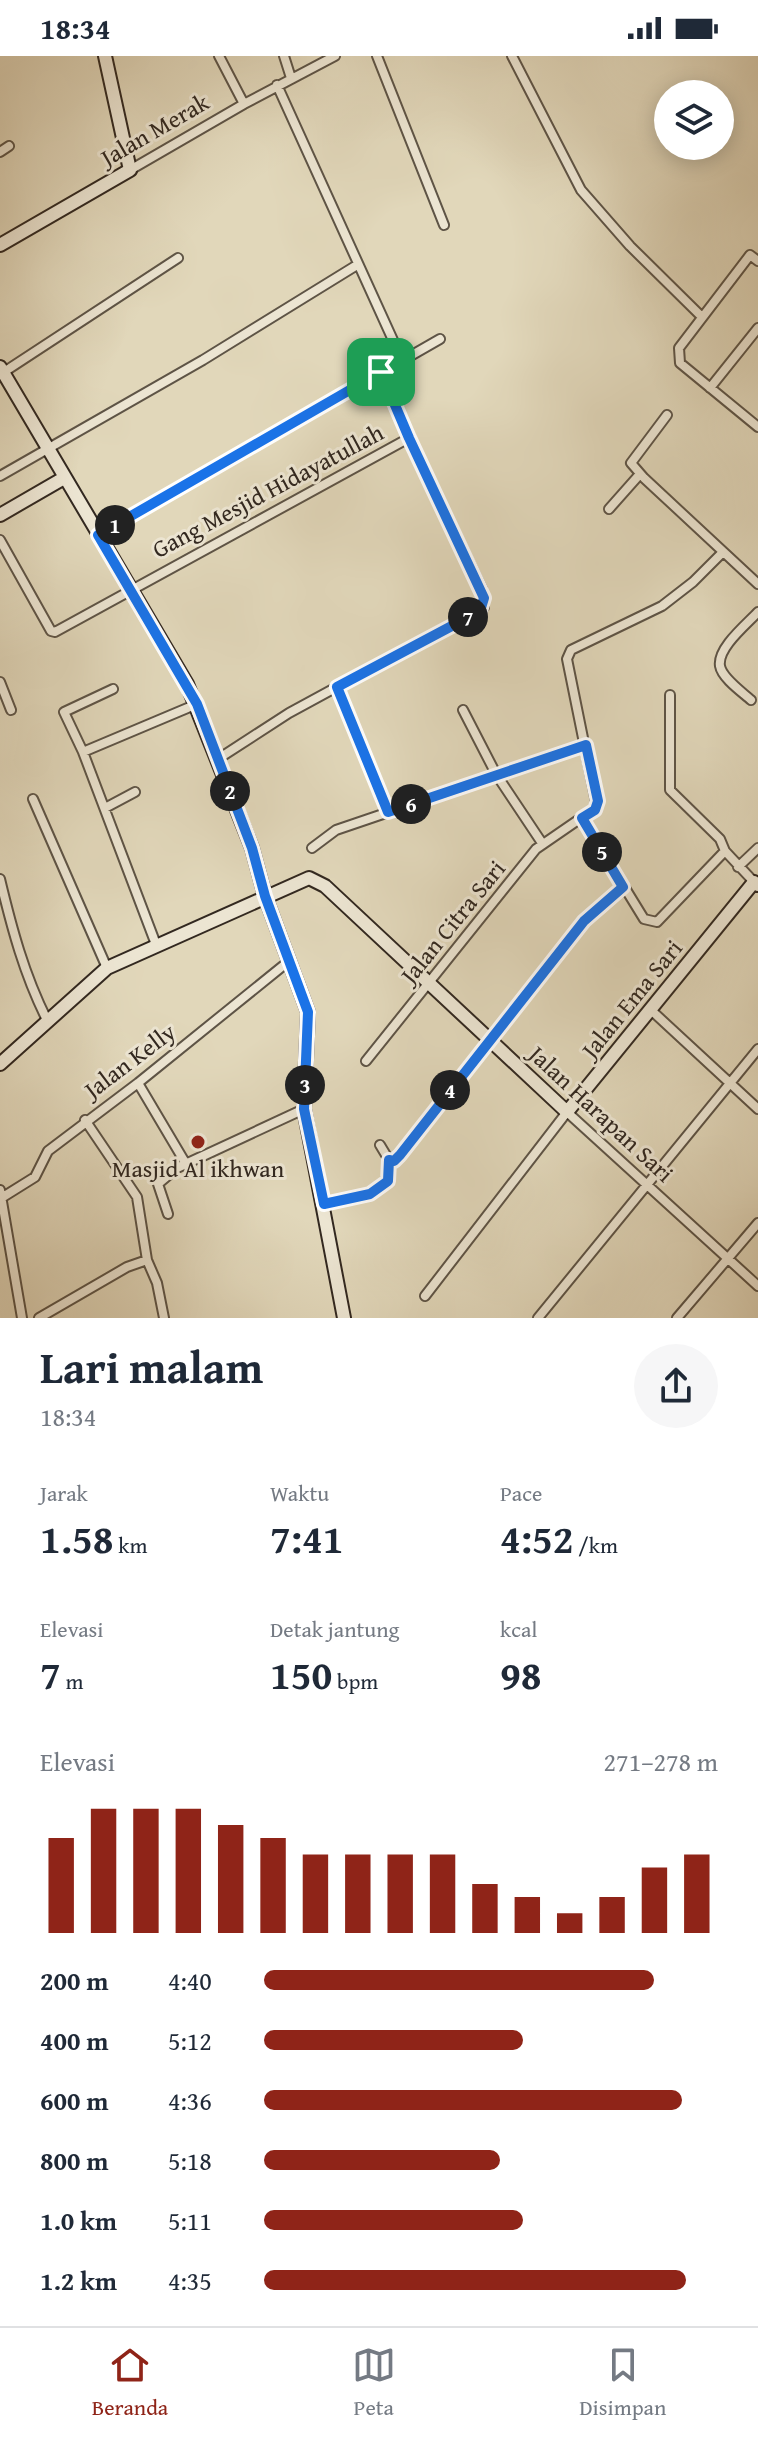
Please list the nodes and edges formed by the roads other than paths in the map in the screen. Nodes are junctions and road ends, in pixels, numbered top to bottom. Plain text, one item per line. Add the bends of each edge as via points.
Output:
1 (105, 56) edge
2 (219, 56) edge
3 (284, 56) edge
4 (335, 56) edge
5 (377, 56) edge
6 (512, 56) edge
7 (291, 78) junction
8 (277, 85) junction
9 (244, 104) junction
10 (9, 146) dead end
11 (0, 152) edge
12 (130, 170) junction
13 (444, 225) dead end
14 (0, 245) edge
15 (178, 258) dead end
16 (754, 258) edge
17 (357, 265) junction
18 (702, 317) junction
19 (758, 328) edge
20 (440, 339) dead end
21 (402, 360) junction
22 (1, 371) edge
23 (381, 372) junction
24 (710, 388) junction
25 (667, 415) dead end
26 (758, 427) edge
27 (409, 438) junction
28 (48, 449) junction
29 (640, 474) junction
30 (0, 476) edge
31 (64, 478) junction
32 (609, 509) dead end
33 (0, 515) edge
34 (98, 535) junction
35 (0, 540) edge
36 (722, 553) junction
37 (758, 584) edge
38 (131, 588) junction
39 (758, 612) edge
40 (0, 682) edge
41 (337, 687) junction
42 (113, 689) dead end
43 (670, 695) dead end
44 (751, 700) dead end
45 (197, 704) junction
46 (11, 710) dead end
47 (463, 710) dead end
48 (586, 745) junction
49 (83, 752) junction
50 (218, 759) junction
51 (496, 774) junction
52 (135, 792) dead end
53 (33, 799) dead end
54 (105, 808) junction
55 (388, 812) junction
56 (582, 818) junction
57 (542, 843) junction
58 (312, 848) dead end
59 (758, 848) edge
60 (725, 851) junction
61 (738, 867) junction
62 (0, 879) edge
63 (756, 884) edge
64 (623, 887) junction
65 (265, 896) junction
66 (157, 947) junction
67 (289, 961) junction
68 (107, 968) junction
69 (429, 985) junction
70 (652, 1011) junction
71 (47, 1020) junction
72 (489, 1041) junction
73 (758, 1049) edge
74 (366, 1061) dead end
75 (0, 1064) edge
76 (138, 1083) junction
77 (731, 1084) junction
78 (304, 1109) junction
79 (758, 1109) edge
80 (567, 1112) junction
81 (85, 1120) junction
82 (380, 1145) dead end
83 (389, 1160) junction
84 (186, 1164) junction
85 (648, 1186) junction
86 (2, 1194) edge
87 (324, 1204) junction
88 (168, 1214) dead end
89 (758, 1223) edge
90 (147, 1260) junction
91 (727, 1260) junction
92 (758, 1286) edge
93 (425, 1296) dead end
94 (163, 1315) edge
95 (22, 1318) edge
96 (39, 1318) edge
97 (152, 1318) edge
98 (344, 1318) edge
99 (538, 1318) edge
100 (677, 1318) edge

1 - 12 street
2 - 9 street
3 - 7 street
4 - 7 street, Jalan Merak
5 - 13 street
6 - 18 street via 581,190
7 - 8 street, Jalan Merak
8 - 9 street, Jalan Merak
8 - 17 street
9 - 12 street, Jalan Merak
10 - 11 street
12 - 14 street, Jalan Merak
15 - 22 street
16 - 18 street
17 - 21 street
17 - 28 street
18 - 24 street via 678,356
19 - 24 street
20 - 21 street
21 - 23 street
22 - 28 street
23 - 27 street
23 - 34 street
24 - 26 street
25 - 29 street via 632,459
27 - 38 street, Gang Mesjid Hidayatullah
27 - 41 street, Gang Mesjid Hidayatullah via 482,589 484,607
28 - 30 street
28 - 31 street
29 - 32 street
29 - 36 street
31 - 33 street
31 - 34 street
34 - 38 street
35 - 38 street, Gang Mesjid Hidayatullah via 53,632
36 - 37 street
36 - 48 street via 662,606 571,650 567,659
38 - 45 street
39 - 44 street via 723,653 720,665
40 - 46 street
41 - 50 street, Gang Mesjid Hidayatullah
41 - 55 street
42 - 49 street via 64,712
43 - 60 street via 670,790 720,839
45 - 49 street
45 - 50 street
47 - 51 street
48 - 51 street
48 - 56 street, Jalan Citra Sari via 598,801
49 - 54 street
50 - 65 street
51 - 55 street
51 - 57 street
52 - 54 street
53 - 68 street
54 - 66 street
55 - 58 street via 336,830
56 - 57 street, Jalan Citra Sari
56 - 64 street
57 - 69 street, Jalan Citra Sari
59 - 61 street
60 - 61 street
60 - 64 street via 657,922 644,919
61 - 63 street
62 - 71 street via 18,954
63 - 70 street, Jalan Ema Sari
64 - 72 street via 584,921
65 - 66 street, Jalan Harapan Sari
65 - 67 street
65 - 69 street, Jalan Harapan Sari via 309,878 325,886
66 - 68 street, Jalan Harapan Sari
67 - 76 street, Jalan Kelly
67 - 78 street via 308,1012
68 - 71 street, Jalan Harapan Sari
69 - 72 street, Jalan Harapan Sari
69 - 74 street, Jalan Citra Sari
70 - 77 street
70 - 80 street, Jalan Ema Sari
71 - 75 street, Jalan Harapan Sari
72 - 80 street, Jalan Harapan Sari
72 - 83 street via 400,1155
73 - 77 street
76 - 81 street, Jalan Kelly
76 - 84 street
77 - 79 street
77 - 85 street
78 - 84 street
78 - 87 street
80 - 85 street, Jalan Harapan Sari
80 - 93 street, Jalan Ema Sari
81 - 86 street, Jalan Kelly via 48,1151 35,1177
81 - 90 street via 137,1197
82 - 83 street
83 - 87 street via 390,1173 382,1186 370,1194
84 - 88 street via 158,1184
85 - 91 street, Jalan Harapan Sari
85 - 99 street
86 - 95 street
87 - 98 street
89 - 91 street
90 - 94 street
90 - 96 street
91 - 92 street, Jalan Harapan Sari
91 - 100 street
94 - 97 street

